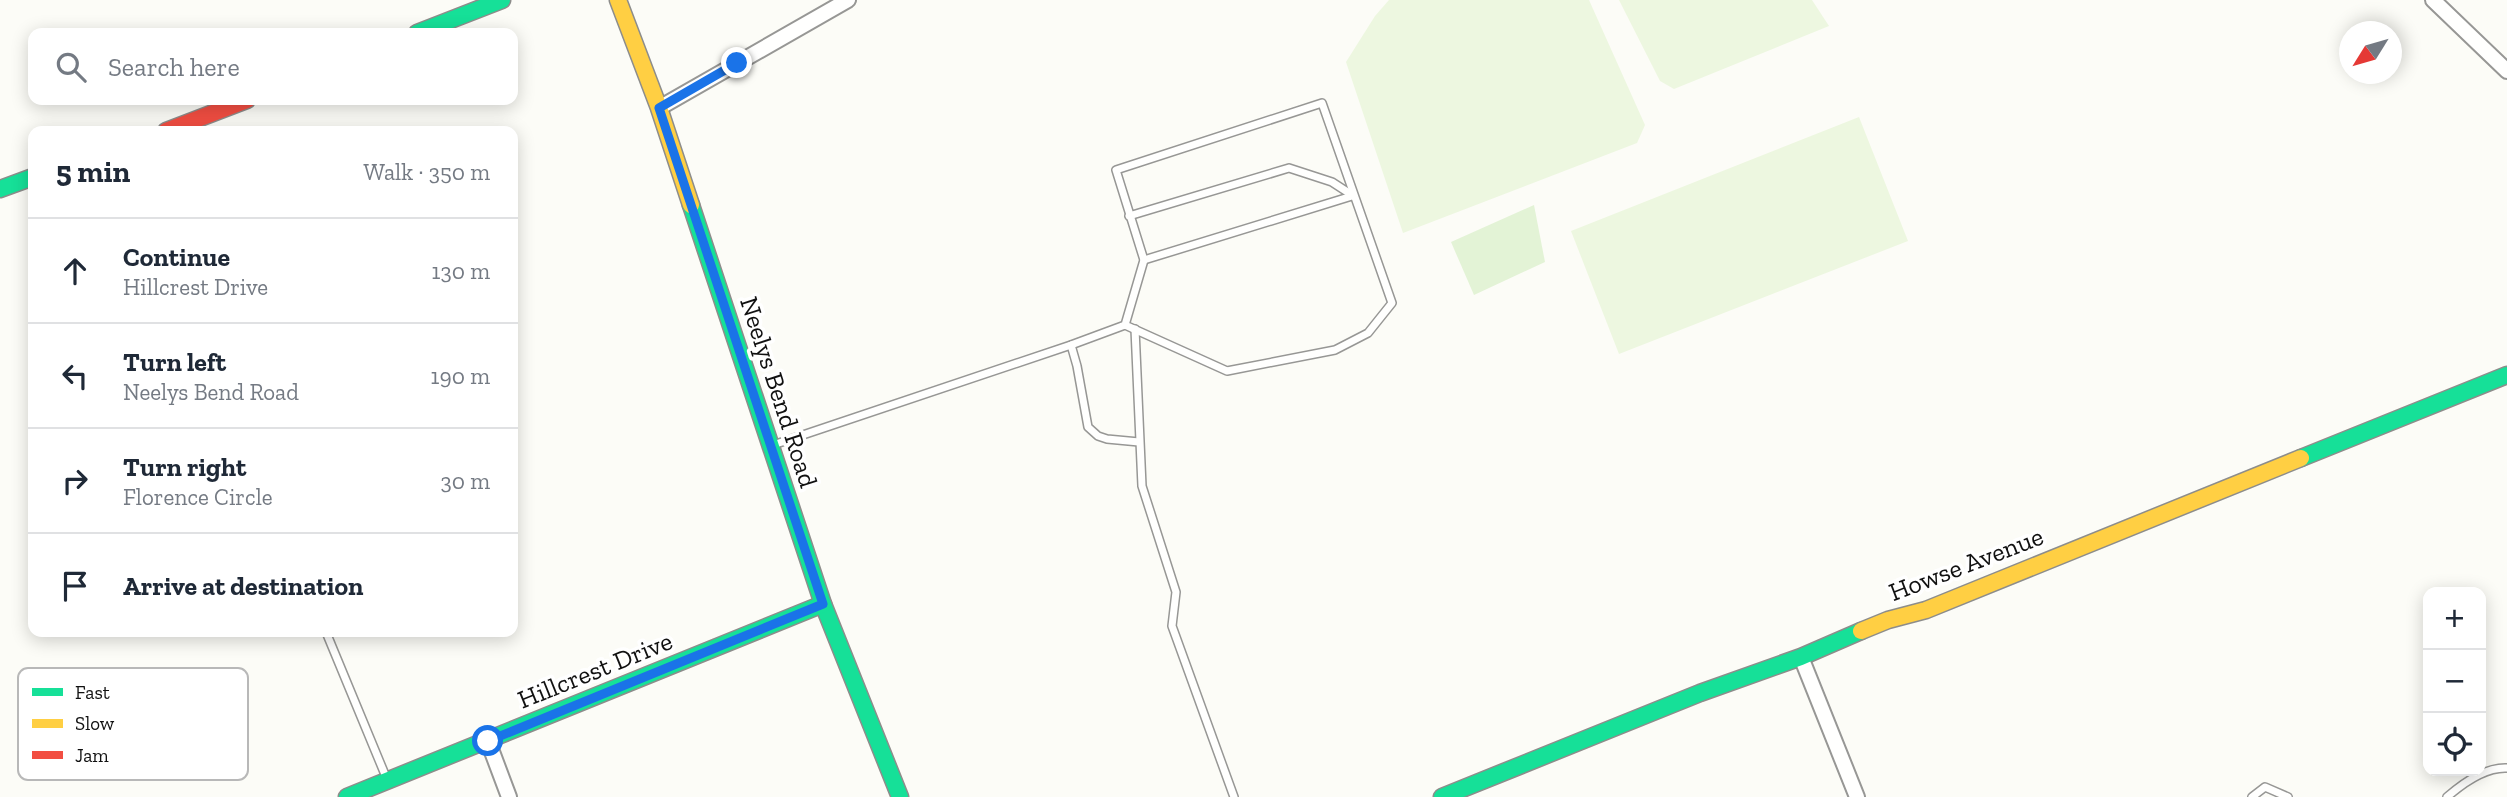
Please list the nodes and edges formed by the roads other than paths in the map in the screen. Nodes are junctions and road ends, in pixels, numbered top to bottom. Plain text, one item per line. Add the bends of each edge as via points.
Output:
1 (502, 0) edge
2 (618, 0) edge
3 (848, 0) edge
4 (2433, 0) edge
5 (430, 28) edge
6 (2507, 71) edge
7 (234, 105) edge
8 (659, 108) junction
9 (179, 126) edge
10 (28, 179) edge
11 (0, 189) edge
12 (1352, 196) junction
13 (1129, 216) junction
14 (1144, 260) junction
15 (1125, 325) junction
16 (1135, 329) junction
17 (1071, 345) junction
18 (2507, 374) edge
19 (1139, 442) junction
20 (770, 446) junction
21 (823, 604) junction
22 (328, 637) edge
23 (1801, 657) junction
24 (488, 741) junction
25 (2507, 768) edge
26 (387, 781) junction
27 (347, 797) edge
28 (509, 797) edge
29 (900, 797) edge
30 (1234, 797) edge
31 (1442, 797) edge
32 (1857, 797) edge
33 (2252, 797) edge
34 (2288, 797) edge
35 (2447, 797) edge

1 - 5 street
2 - 8 street, Neelys Bend Road
3 - 8 street
4 - 6 street
7 - 9 street
8 - 20 street, Neelys Bend Road
10 - 11 street
12 - 13 lane via 1332,182 1289,168
12 - 13 lane via 1322,103 1116,170
12 - 14 lane
12 - 16 lane via 1392,303 1368,333 1335,350 1227,372
13 - 14 lane
14 - 15 lane
15 - 16 lane
15 - 17 lane
16 - 19 lane
17 - 19 lane via 1088,427 1107,439
17 - 20 lane
18 - 23 street, Howse Avenue
19 - 30 lane via 1142,486 1177,592 1172,626
20 - 21 street, Neelys Bend Road
21 - 24 street, Hillcrest Drive
21 - 29 street, Neelys Bend Road
22 - 26 lane
23 - 31 street, Howse Avenue
23 - 32 street
24 - 26 street, Hillcrest Drive
24 - 28 street
25 - 35 lane via 2493,767
26 - 27 street, Hillcrest Drive
33 - 34 lane via 2265,787

